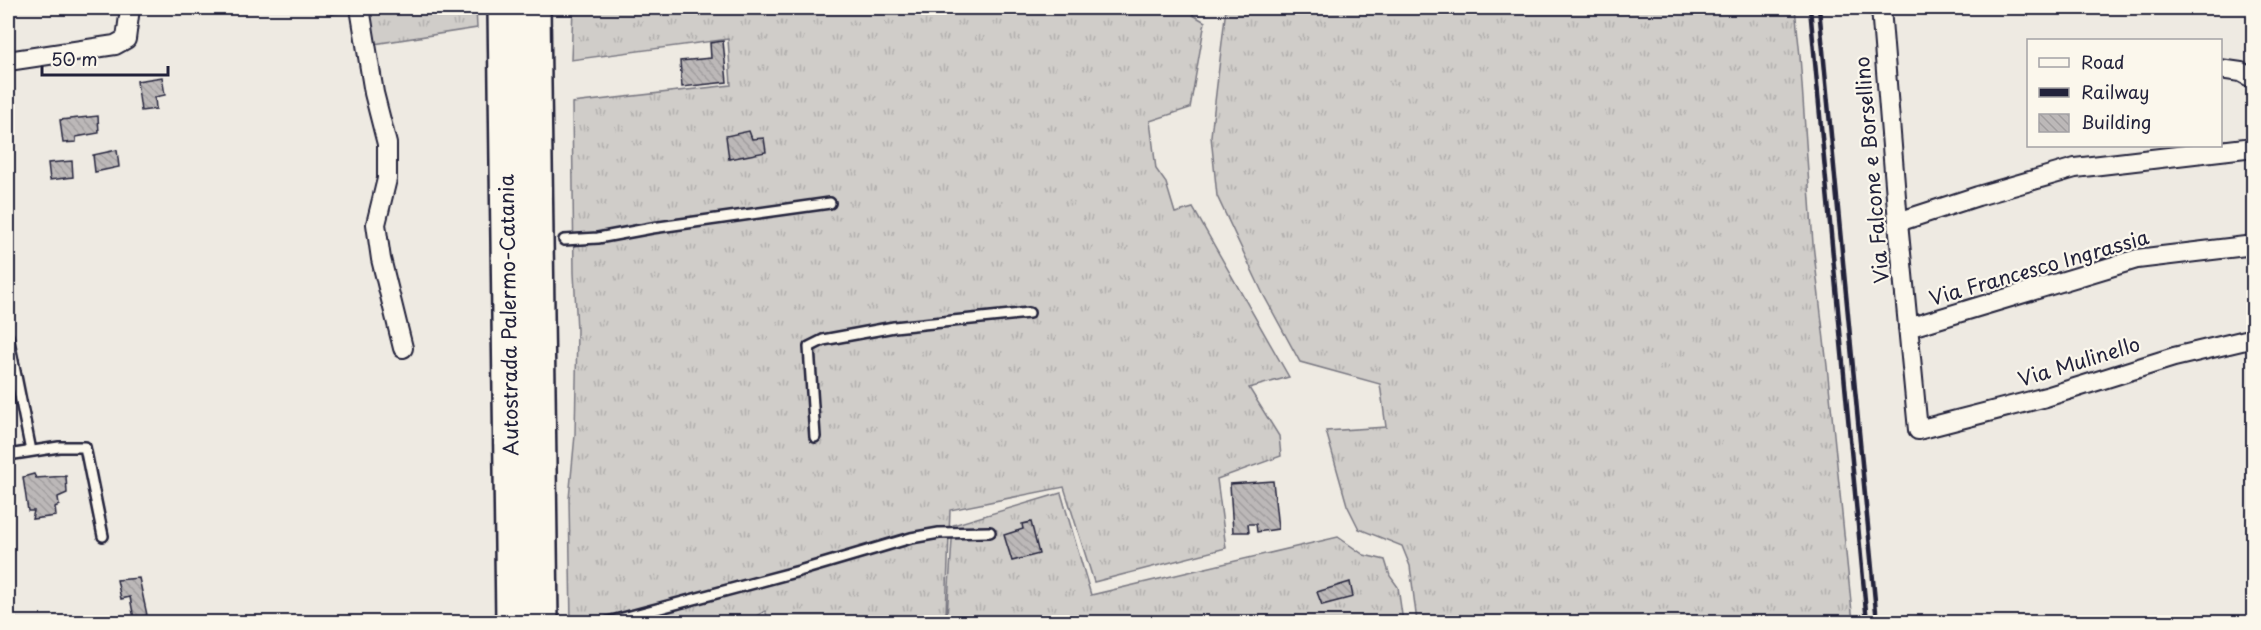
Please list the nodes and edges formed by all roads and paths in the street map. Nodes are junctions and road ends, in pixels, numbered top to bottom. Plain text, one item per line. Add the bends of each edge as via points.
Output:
1 (129, 8) edge
2 (360, 8) edge
3 (505, 8) edge
4 (533, 8) edge
5 (1881, 8) edge
6 (8, 61) edge
7 (2222, 69) edge
8 (2253, 79) edge
9 (2253, 147) edge
10 (830, 203) dead end
11 (1898, 222) junction
12 (564, 240) dead end
13 (2253, 245) edge
14 (1029, 313) dead end
15 (1908, 328) junction
16 (8, 336) edge
17 (2253, 338) edge
18 (403, 348) dead end
19 (1918, 430) joint
20 (815, 437) dead end
21 (31, 451) junction
22 (8, 455) edge
23 (990, 532) dead end
24 (103, 536) dead end
25 (513, 622) edge
26 (541, 622) edge
27 (608, 622) edge

1 - 6 street via 126,39 115,45
2 - 18 street via 387,144 387,179 376,224
3 - 25 highway, Autostrada Palermo-Catania
4 - 26 highway, Autostrada Palermo-Catania
5 - 11 street, Via Falcone e Borsellino
7 - 8 street via 2241,72
9 - 11 street via 2075,168
10 - 12 lane
11 - 15 street, Via Falcone e Borsellino
13 - 15 street, Via Francesco Ingrassia via 2137,259
14 - 20 lane via 894,327 824,340 808,347
15 - 19 street, Via Falcone e Borsellino
16 - 21 lane
17 - 19 street, Via Mulinello
21 - 22 lane
21 - 24 lane via 85,447
23 - 27 lane via 939,532 911,538

